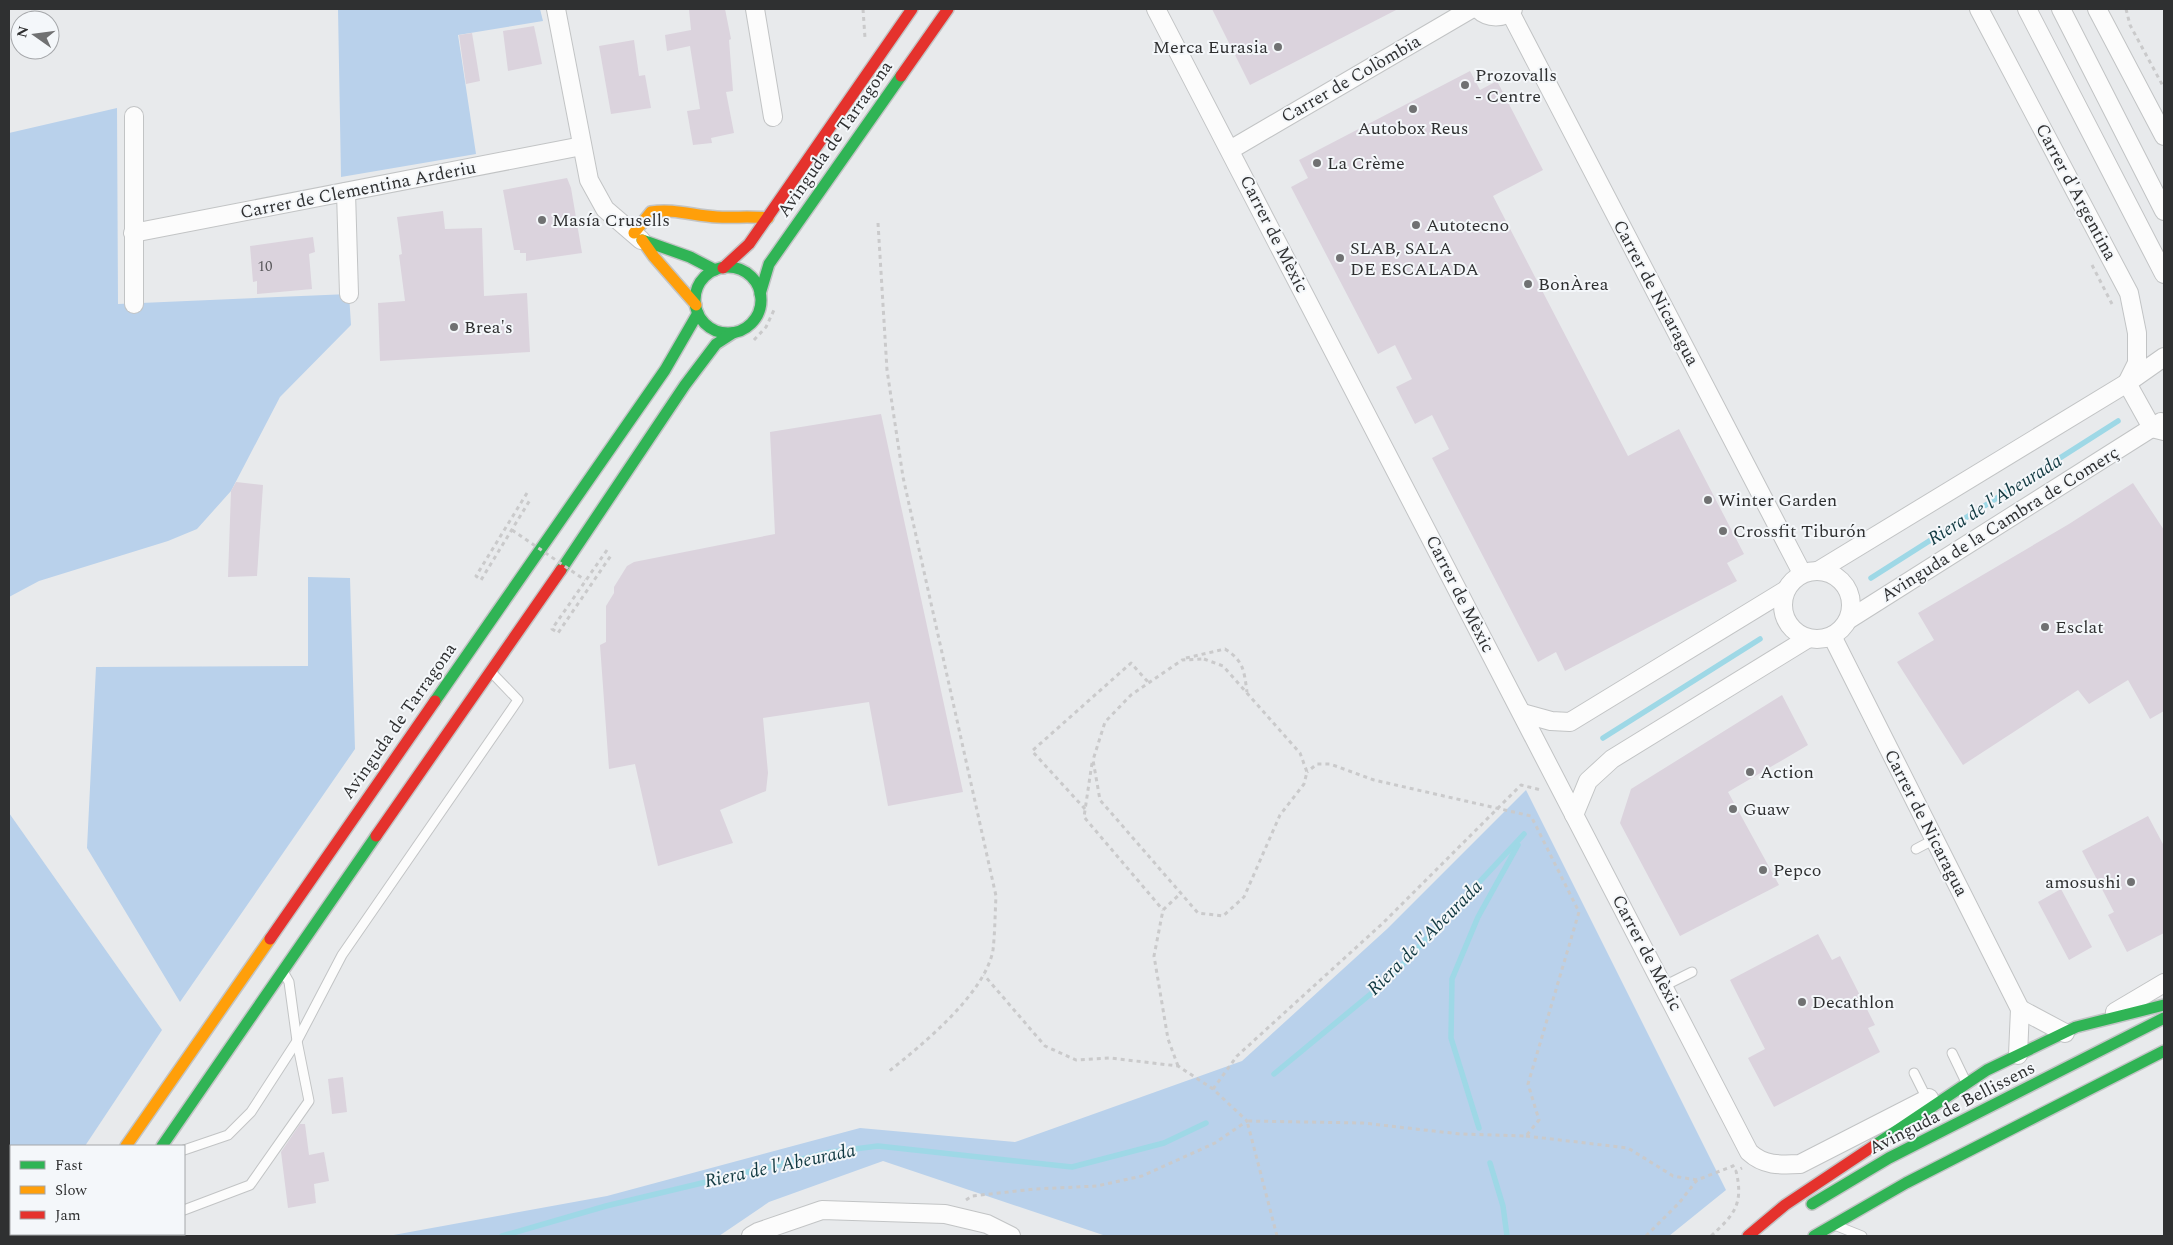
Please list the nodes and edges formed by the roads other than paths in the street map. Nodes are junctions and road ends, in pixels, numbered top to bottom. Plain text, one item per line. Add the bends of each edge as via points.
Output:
1 (556, 9) edge
2 (755, 9) edge
3 (912, 9) edge
4 (948, 9) edge
5 (1156, 9) edge
6 (1471, 9) edge
7 (1478, 9) edge
8 (1979, 9) edge
9 (2027, 9) edge
10 (2061, 9) edge
11 (1512, 11) edge
12 (2101, 11) edge
13 (134, 116) dead end
14 (773, 117) dead end
15 (2164, 136) edge
16 (582, 146) junction
17 (1230, 150) junction
18 (346, 192) junction
19 (2164, 211) edge
20 (768, 218) junction
21 (133, 233) junction
22 (638, 237) junction
23 (719, 269) junction
24 (2164, 274) edge
25 (349, 294) dead end
26 (760, 294) junction
27 (134, 304) dead end
28 (697, 309) junction
29 (733, 332) junction
30 (2164, 357) edge
31 (2126, 383) junction
32 (2160, 426) edge
33 (1810, 572) junction
34 (1786, 590) junction
35 (1848, 620) junction
36 (1832, 636) junction
37 (1807, 639) junction
38 (490, 672) junction
39 (1522, 713) junction
40 (1574, 815) junction
41 (1935, 839) junction
42 (1916, 849) dead end
43 (283, 972) junction
44 (1692, 972) dead end
45 (2164, 983) edge
46 (1664, 986) junction
47 (2164, 1005) edge
48 (2020, 1010) junction
49 (2164, 1018) edge
50 (2098, 1022) junction
51 (2065, 1032) junction
52 (297, 1041) junction
53 (2164, 1051) edge
54 (1952, 1053) dead end
55 (2018, 1055) junction
56 (1988, 1070) junction
57 (1914, 1073) dead end
58 (1965, 1080) junction
59 (1927, 1099) junction
60 (127, 1145) edge
61 (163, 1145) edge
62 (185, 1150) edge
63 (1806, 1208) dead end
64 (185, 1210) edge
65 (1781, 1223) dead end
66 (1832, 1224) junction
67 (754, 1234) edge
68 (1011, 1236) edge
69 (1748, 1236) edge
70 (1760, 1236) edge
71 (1814, 1236) edge
72 (1862, 1236) edge

1 - 16 street
2 - 14 street
3 - 20 main road, Avinguda de Tarragona
4 - 26 main road, Avinguda de Tarragona via 769,264
5 - 17 street, Carrer de Mèxic
6 - 17 street, Carrer de Colòmbia
7 - 11 street via 1491,17
8 - 31 street, Carrer d'Argentina via 2129,294 2137,333 2137,363
9 - 24 street
10 - 19 street
11 - 33 street, Carrer de Nicaragua
12 - 15 street
13 - 21 street
16 - 18 street, Carrer de Clementina Arderiu
16 - 22 street via 589,180 606,209
17 - 39 street, Carrer de Mèxic
18 - 21 street, Carrer de Clementina Arderiu
18 - 25 street
20 - 22 main road via 718,218 663,210 651,212
20 - 23 main road, Avinguda de Tarragona via 749,244
21 - 27 street
22 - 23 main road
22 - 28 main road
23 - 26 main road via 734,268 744,272 753,279
23 - 28 main road via 699,284 695,298
26 - 29 main road via 759,310 754,319 747,327
28 - 29 main road via 712,329
28 - 60 main road, Avinguda de Tarragona via 665,370
29 - 38 main road via 716,344 685,385
30 - 31 street
31 - 32 street, Avinguda de la Cambra de Comerç
31 - 33 street
32 - 35 street, Avinguda de la Cambra de Comerç
33 - 34 street via 1793,580
33 - 35 street via 1832,574 1847,588 1851,600
34 - 37 street via 1782,612 1787,624
34 - 39 street via 1570,722 1551,722
35 - 36 street
36 - 37 street via 1822,640
36 - 41 street, Carrer de Nicaragua
37 - 40 street via 1612,759 1588,781
38 - 43 main road
38 - 52 lane via 518,700 342,955
39 - 40 street, Carrer de Mèxic
40 - 46 street, Carrer de Mèxic
41 - 42 lane
41 - 48 street, Carrer de Nicaragua
43 - 52 lane via 289,982
43 - 61 main road
44 - 46 lane
45 - 50 street
46 - 59 street, Carrer de Mèxic via 1753,1156 1776,1166 1800,1164
47 - 50 main road
48 - 51 street
48 - 55 street, Carrer de Nicaragua
49 - 63 main road, Avinguda de Bellissens via 1890,1158
50 - 51 main road
51 - 55 main road
52 - 62 lane via 252,1112 228,1135
52 - 64 lane via 309,1101 250,1185
53 - 66 main road
54 - 58 lane
55 - 56 main road
56 - 58 street
56 - 69 main road via 1785,1204
57 - 59 lane
58 - 59 street
65 - 70 main road
66 - 71 main road
66 - 72 lane
67 - 68 street via 822,1210 944,1214 987,1224

